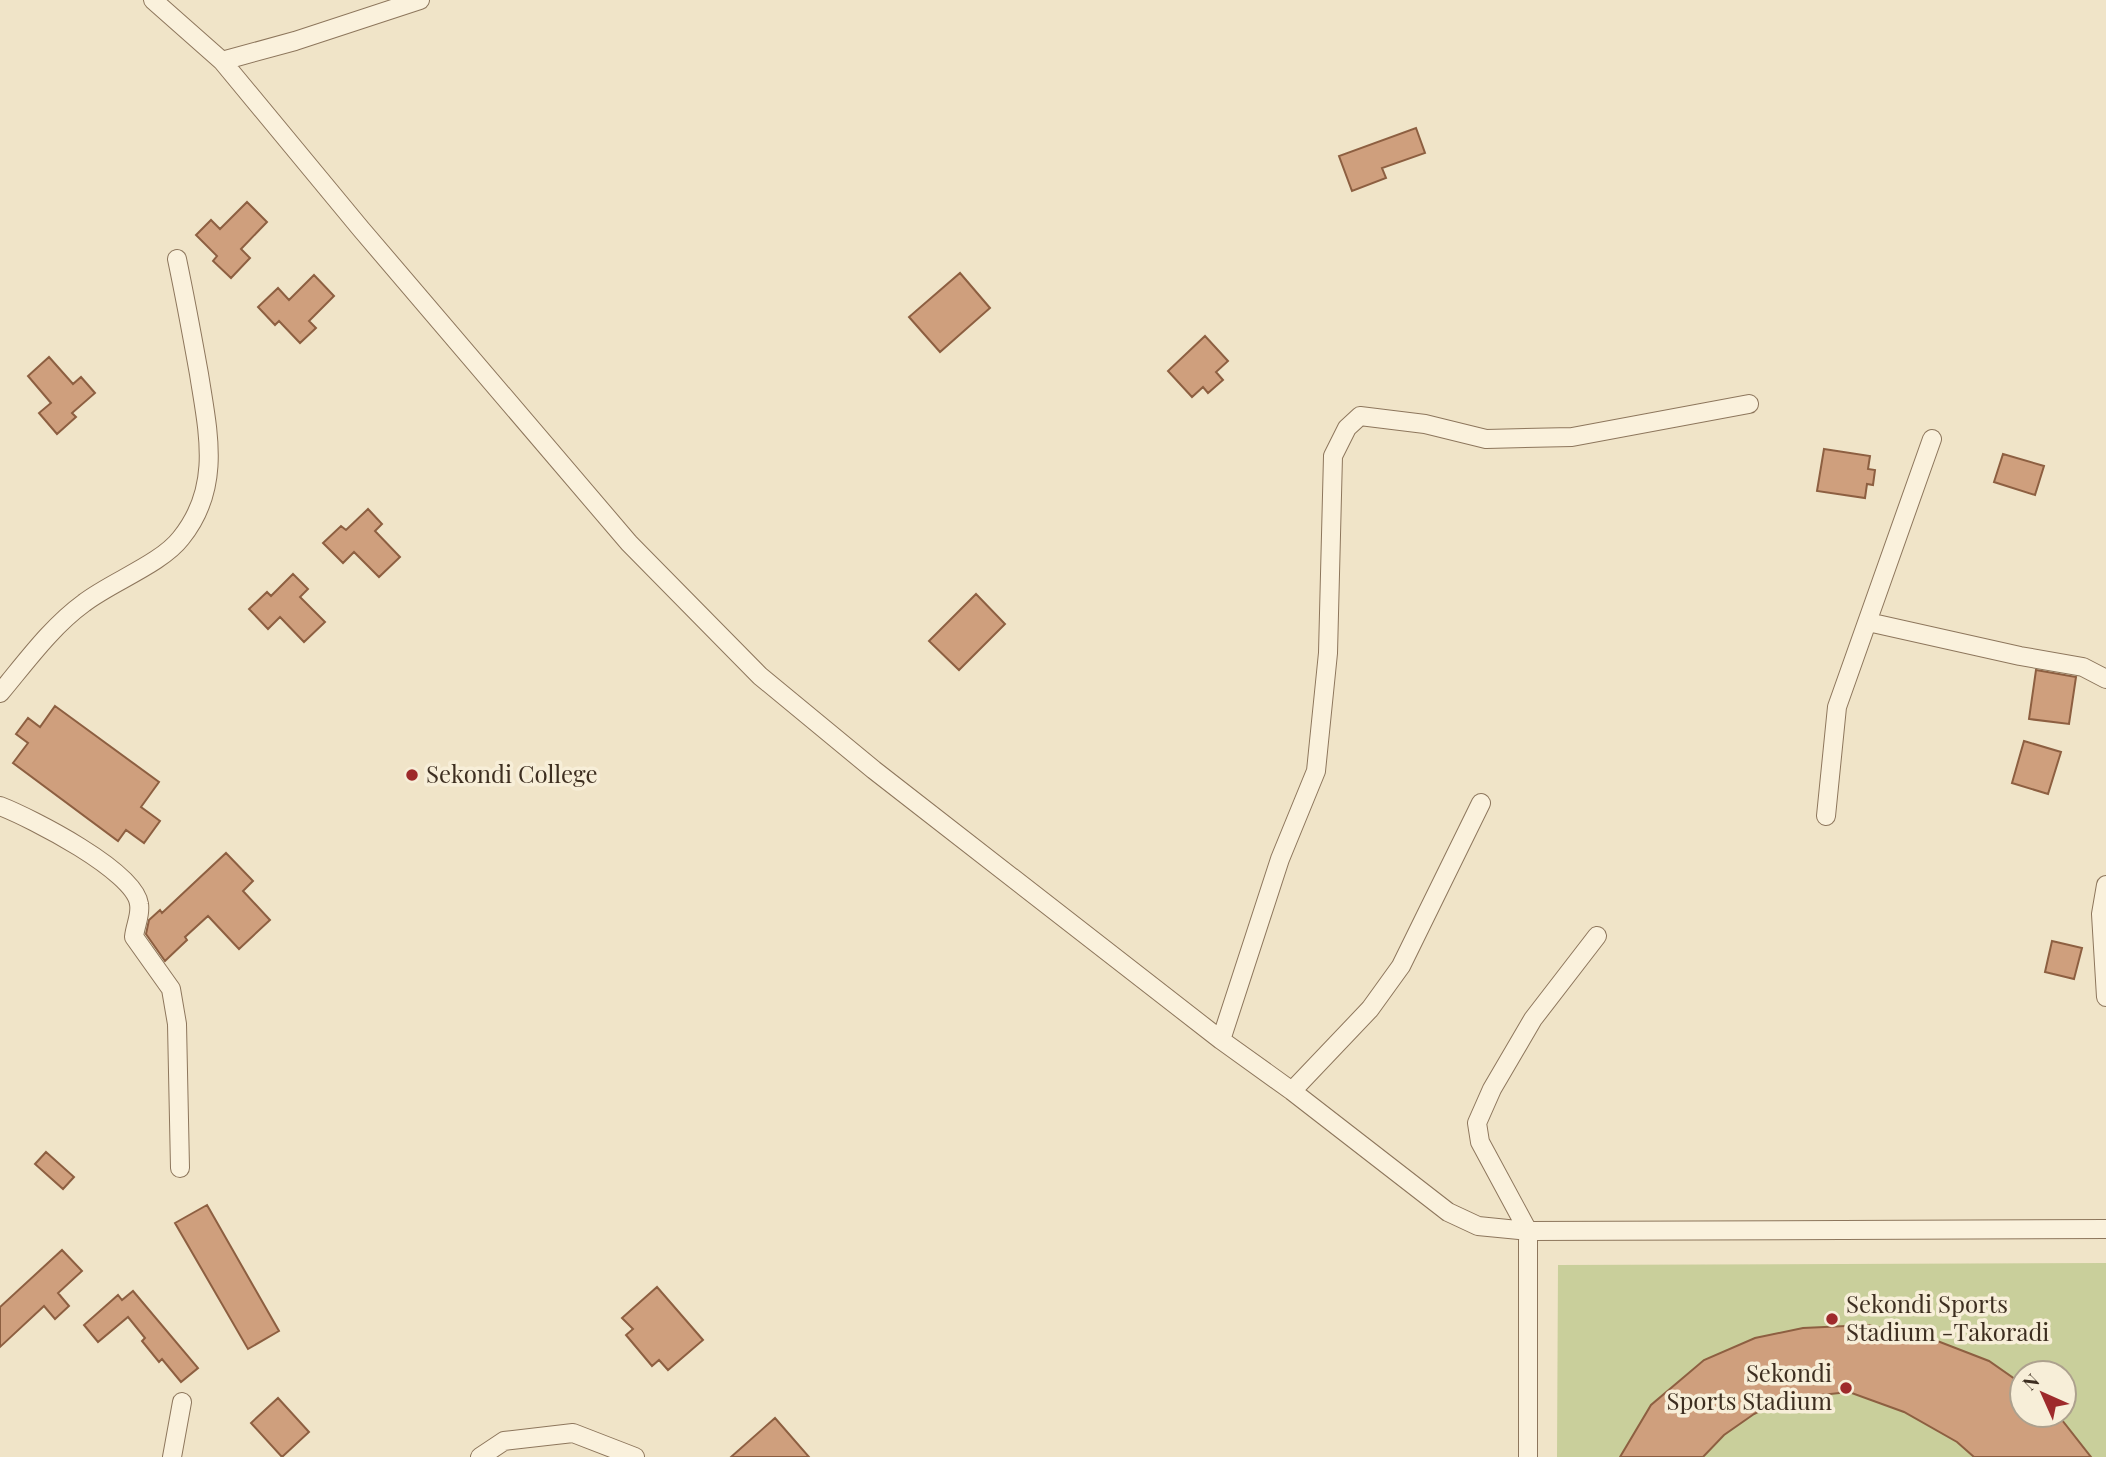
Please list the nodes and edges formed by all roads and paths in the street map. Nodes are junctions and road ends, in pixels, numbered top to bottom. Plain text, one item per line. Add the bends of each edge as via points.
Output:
1 (153, 0) edge
2 (420, 0) edge
3 (222, 61) junction
4 (177, 259) dead end
5 (1749, 404) dead end
6 (1932, 439) dead end
7 (1868, 622) junction
8 (2106, 679) edge
9 (0, 693) edge
10 (1481, 803) dead end
11 (0, 806) edge
12 (1826, 816) dead end
13 (2106, 885) edge
14 (1597, 936) dead end
15 (2106, 997) edge
16 (1221, 1040) junction
17 (1292, 1091) junction
18 (180, 1168) dead end
19 (2106, 1229) edge
20 (1528, 1231) junction
21 (182, 1402) dead end
22 (172, 1457) edge
23 (480, 1457) edge
24 (635, 1457) edge
25 (1528, 1457) edge

1 - 3 street
2 - 3 street
3 - 16 street via 629,543 760,676
4 - 9 street via 211,450 205,493 180,539 80,605
5 - 16 street via 1572,437 1486,439 1425,424 1360,416 1347,428 1334,456 1328,653 1316,771 1280,859
6 - 7 street
7 - 8 street via 2083,667
7 - 12 street via 1837,707
10 - 17 street via 1401,967 1370,1009
11 - 18 street via 71,842 132,888 139,904 134,937 171,989 177,1024
13 - 15 street via 2101,914
14 - 20 street via 1533,1019 1477,1123 1480,1142
16 - 17 street
17 - 20 street via 1448,1212 1478,1226
19 - 20 street
20 - 25 street
21 - 22 street
23 - 24 street via 504,1441 573,1433

